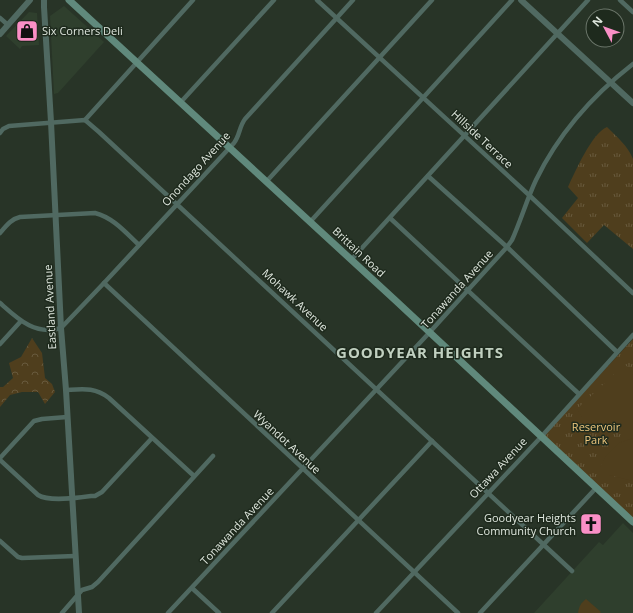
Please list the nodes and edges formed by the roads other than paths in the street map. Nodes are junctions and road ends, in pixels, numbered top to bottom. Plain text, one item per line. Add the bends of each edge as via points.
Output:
1 (30, 0) edge
2 (44, 0) edge
3 (69, 0) edge
4 (193, 0) edge
5 (274, 0) edge
6 (317, 0) edge
7 (353, 0) edge
8 (432, 0) edge
9 (512, 0) edge
10 (521, 0) edge
11 (588, 0) edge
12 (620, 0) edge
13 (633, 12) edge
14 (0, 18) edge
15 (337, 18) junction
16 (8, 25) junction
17 (0, 34) edge
18 (557, 34) junction
19 (379, 57) junction
20 (137, 63) junction
21 (633, 64) edge
22 (610, 82) junction
23 (423, 97) junction
24 (180, 103) junction
25 (633, 103) edge
26 (85, 120) junction
27 (51, 122) junction
28 (1, 130) edge
29 (464, 136) junction
30 (229, 148) junction
31 (428, 176) junction
32 (266, 182) junction
33 (529, 195) junction
34 (178, 204) junction
35 (55, 215) junction
36 (390, 218) junction
37 (310, 222) junction
38 (0, 233) edge
39 (139, 245) junction
40 (507, 247) junction
41 (351, 260) junction
42 (104, 283) junction
43 (468, 290) junction
44 (633, 292) edge
45 (0, 303) edge
46 (21, 321) junction
47 (61, 328) junction
48 (430, 333) junction
49 (633, 335) edge
50 (0, 344) edge
51 (617, 352) junction
52 (377, 389) junction
53 (66, 390) junction
54 (579, 394) junction
55 (67, 417) junction
56 (540, 436) junction
57 (152, 438) junction
58 (432, 442) junction
59 (213, 456) dead end
60 (0, 459) edge
61 (303, 469) junction
62 (194, 476) junction
63 (596, 488) junction
64 (488, 492) junction
65 (72, 498) junction
66 (358, 521) junction
67 (633, 522) edge
68 (0, 540) edge
69 (543, 544) junction
70 (75, 556) junction
71 (572, 571) dead end
72 (414, 573) junction
73 (192, 588) junction
74 (78, 594) junction
75 (62, 613) edge
76 (79, 613) edge
77 (168, 613) edge
78 (219, 613) edge
79 (272, 613) edge
80 (376, 613) edge
81 (458, 613) edge
82 (480, 613) edge

1 - 16 street
2 - 27 street, Eastland Avenue
3 - 20 main road, Brittain Road
4 - 20 street
5 - 24 street
6 - 15 street, Hillside Terrace
7 - 15 street, Onondago Avenue
8 - 19 street
9 - 23 street
10 - 18 street
11 - 18 street
12 - 13 street
14 - 16 street
15 - 19 street, Hillside Terrace
15 - 30 street, Onondago Avenue via 245,119 239,137
16 - 17 street
18 - 22 street
18 - 29 street
19 - 23 street, Hillside Terrace
19 - 32 street
20 - 24 main road, Brittain Road
20 - 26 street
21 - 22 street, Tonawanda Avenue
22 - 25 street
22 - 33 street, Tonawanda Avenue via 569,128 546,162
23 - 29 street, Hillside Terrace
23 - 37 street
24 - 30 main road, Brittain Road
26 - 27 street
26 - 34 street, Mohawk Avenue
27 - 28 street via 9,126
27 - 35 street, Eastland Avenue
29 - 31 street
29 - 33 street, Hillside Terrace
30 - 32 main road, Brittain Road
30 - 34 street, Onondago Avenue
31 - 36 street
31 - 40 street
32 - 37 main road, Brittain Road
33 - 40 street, Tonawanda Avenue
33 - 44 street, Hillside Terrace
34 - 39 street, Onondago Avenue
34 - 52 street, Mohawk Avenue
35 - 38 street via 17,218
35 - 39 street via 100,214 114,221
35 - 47 street, Eastland Avenue
36 - 41 street
36 - 43 street
37 - 41 main road, Brittain Road
39 - 42 street, Onondago Avenue
40 - 43 street, Tonawanda Avenue
40 - 51 street
41 - 48 main road, Brittain Road
42 - 47 street, Onondago Avenue
42 - 61 street, Wyandot Avenue
43 - 48 street, Tonawanda Avenue
43 - 54 street
45 - 46 street
46 - 47 street via 38,329
46 - 50 street
47 - 53 street, Eastland Avenue
48 - 52 street, Tonawanda Avenue
48 - 56 main road, Brittain Road
49 - 51 street, Ottawa Avenue
51 - 54 street, Ottawa Avenue
52 - 58 street, Mohawk Avenue
52 - 61 street, Tonawanda Avenue
53 - 55 street, Eastland Avenue
53 - 57 street via 88,389 103,394
54 - 56 street, Ottawa Avenue
55 - 60 street via 34,421
55 - 65 street, Eastland Avenue
56 - 63 main road, Brittain Road
56 - 64 street, Ottawa Avenue
57 - 62 street
57 - 65 street via 102,492 95,496
58 - 64 street, Mohawk Avenue
58 - 66 street
59 - 62 street
60 - 65 street via 41,497
61 - 66 street, Wyandot Avenue
61 - 73 street, Tonawanda Avenue
62 - 74 street via 98,582
63 - 67 main road, Brittain Road
63 - 69 street
64 - 69 street, Mohawk Avenue
64 - 72 street, Ottawa Avenue
65 - 70 street, Eastland Avenue
66 - 72 street, Wyandot Avenue
66 - 79 street
68 - 70 street via 22,558
69 - 71 street, Mohawk Avenue
69 - 82 street
70 - 74 street, Eastland Avenue
72 - 80 street, Ottawa Avenue
72 - 81 street, Wyandot Avenue
73 - 77 street, Tonawanda Avenue
73 - 78 street
74 - 75 street
74 - 76 street, Eastland Avenue

